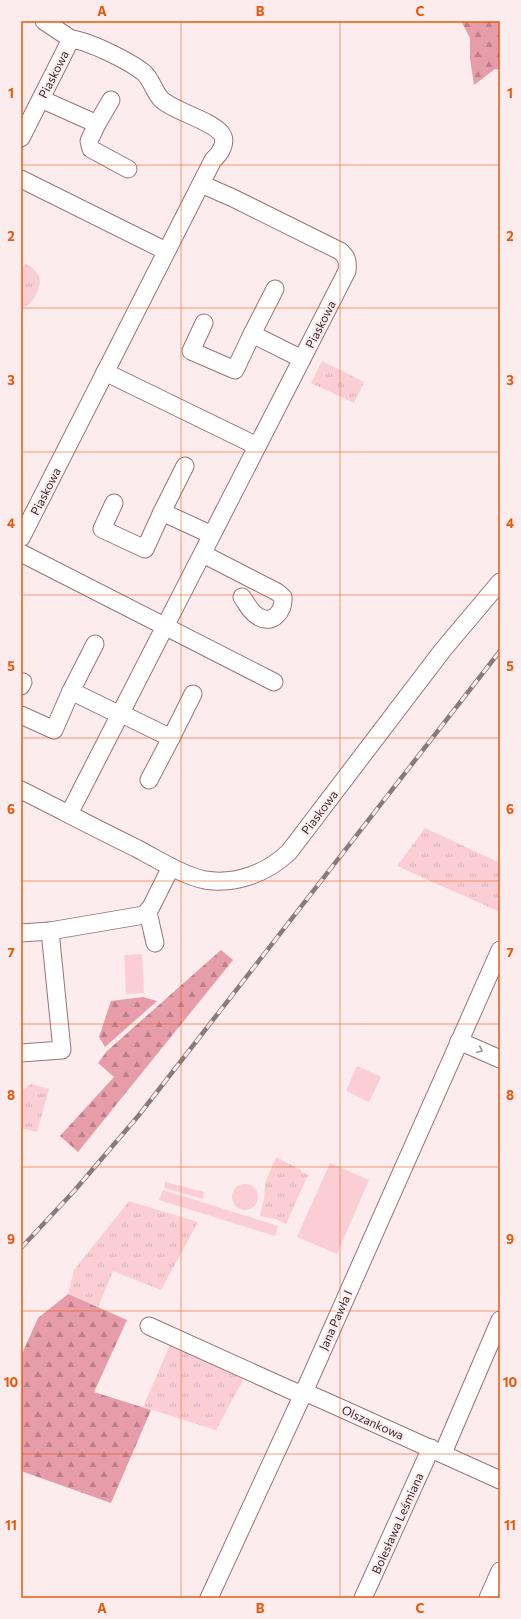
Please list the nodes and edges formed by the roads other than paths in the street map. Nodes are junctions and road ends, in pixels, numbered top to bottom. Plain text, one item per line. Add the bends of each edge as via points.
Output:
1 (44, 21) edge
2 (71, 39) junction
3 (41, 99) junction
4 (111, 100) dead end
5 (97, 124) junction
6 (23, 129) edge
7 (128, 169) dead end
8 (21, 179) edge
9 (201, 184) junction
10 (166, 250) junction
11 (275, 288) dead end
12 (204, 323) dead end
13 (252, 334) junction
14 (302, 359) junction
15 (105, 372) junction
16 (257, 446) junction
17 (185, 466) dead end
18 (114, 503) dead end
19 (162, 512) junction
20 (212, 536) junction
21 (21, 538) edge
22 (21, 553) edge
23 (203, 554) junction
24 (500, 582) edge
25 (242, 597) dead end
26 (165, 626) junction
27 (95, 644) dead end
28 (274, 682) dead end
29 (71, 691) junction
30 (193, 694) dead end
31 (21, 715) edge
32 (171, 738) junction
33 (149, 780) dead end
34 (21, 790) edge
35 (68, 814) junction
36 (171, 867) junction
37 (148, 912) junction
38 (50, 932) junction
39 (21, 933) edge
40 (155, 943) dead end
41 (500, 950) edge
42 (459, 1041) junction
43 (21, 1053) edge
44 (500, 1059) edge
45 (500, 1320) edge
46 (149, 1326) dead end
47 (304, 1392) junction
48 (437, 1451) junction
49 (500, 1480) edge
50 (500, 1571) edge
51 (209, 1598) edge
52 (364, 1598) edge
53 (488, 1598) edge

1 - 2 street, Piaskowa
2 - 3 street, Piaskowa
2 - 9 street, Piaskowa via 81,40 144,73 162,100 213,127 221,134 224,140 220,154
3 - 5 street
3 - 6 street, Piaskowa
4 - 5 street
5 - 7 street via 89,141 91,149
8 - 10 street
9 - 10 street, Piaskowa
9 - 14 street, Piaskowa via 340,251 346,257 348,264 344,278
10 - 15 street, Piaskowa
11 - 13 street
12 - 13 street via 191,351 235,370
13 - 14 street
14 - 16 street, Piaskowa
15 - 16 street
15 - 21 street, Piaskowa
16 - 20 street, Piaskowa
17 - 19 street
18 - 19 street via 102,529 145,549
19 - 20 street
20 - 23 street, Piaskowa
22 - 26 street
23 - 25 street via 278,592 283,604 275,617 267,619 251,610
23 - 26 street, Piaskowa
24 - 36 street, Piaskowa via 442,651 279,862 252,876 220,881 204,880
26 - 28 street
26 - 35 street, Piaskowa
27 - 29 street
29 - 31 street via 54,730
29 - 32 street
30 - 32 street
32 - 33 street
34 - 35 street, Piaskowa
35 - 36 street, Piaskowa
36 - 37 street
37 - 38 street via 139,917
37 - 40 street
38 - 39 street
38 - 43 street via 62,1050
41 - 42 street, Jana Pawła I
42 -> 44 street
42 - 47 street, Jana Pawła I
45 - 48 street
46 - 47 street, Olszankowa via 295,1392
47 - 48 street, Olszankowa
47 - 51 street, Jana Pawła I
48 - 49 street, Olszankowa
48 - 52 street, Bolesława Leśmiana
50 - 53 street

